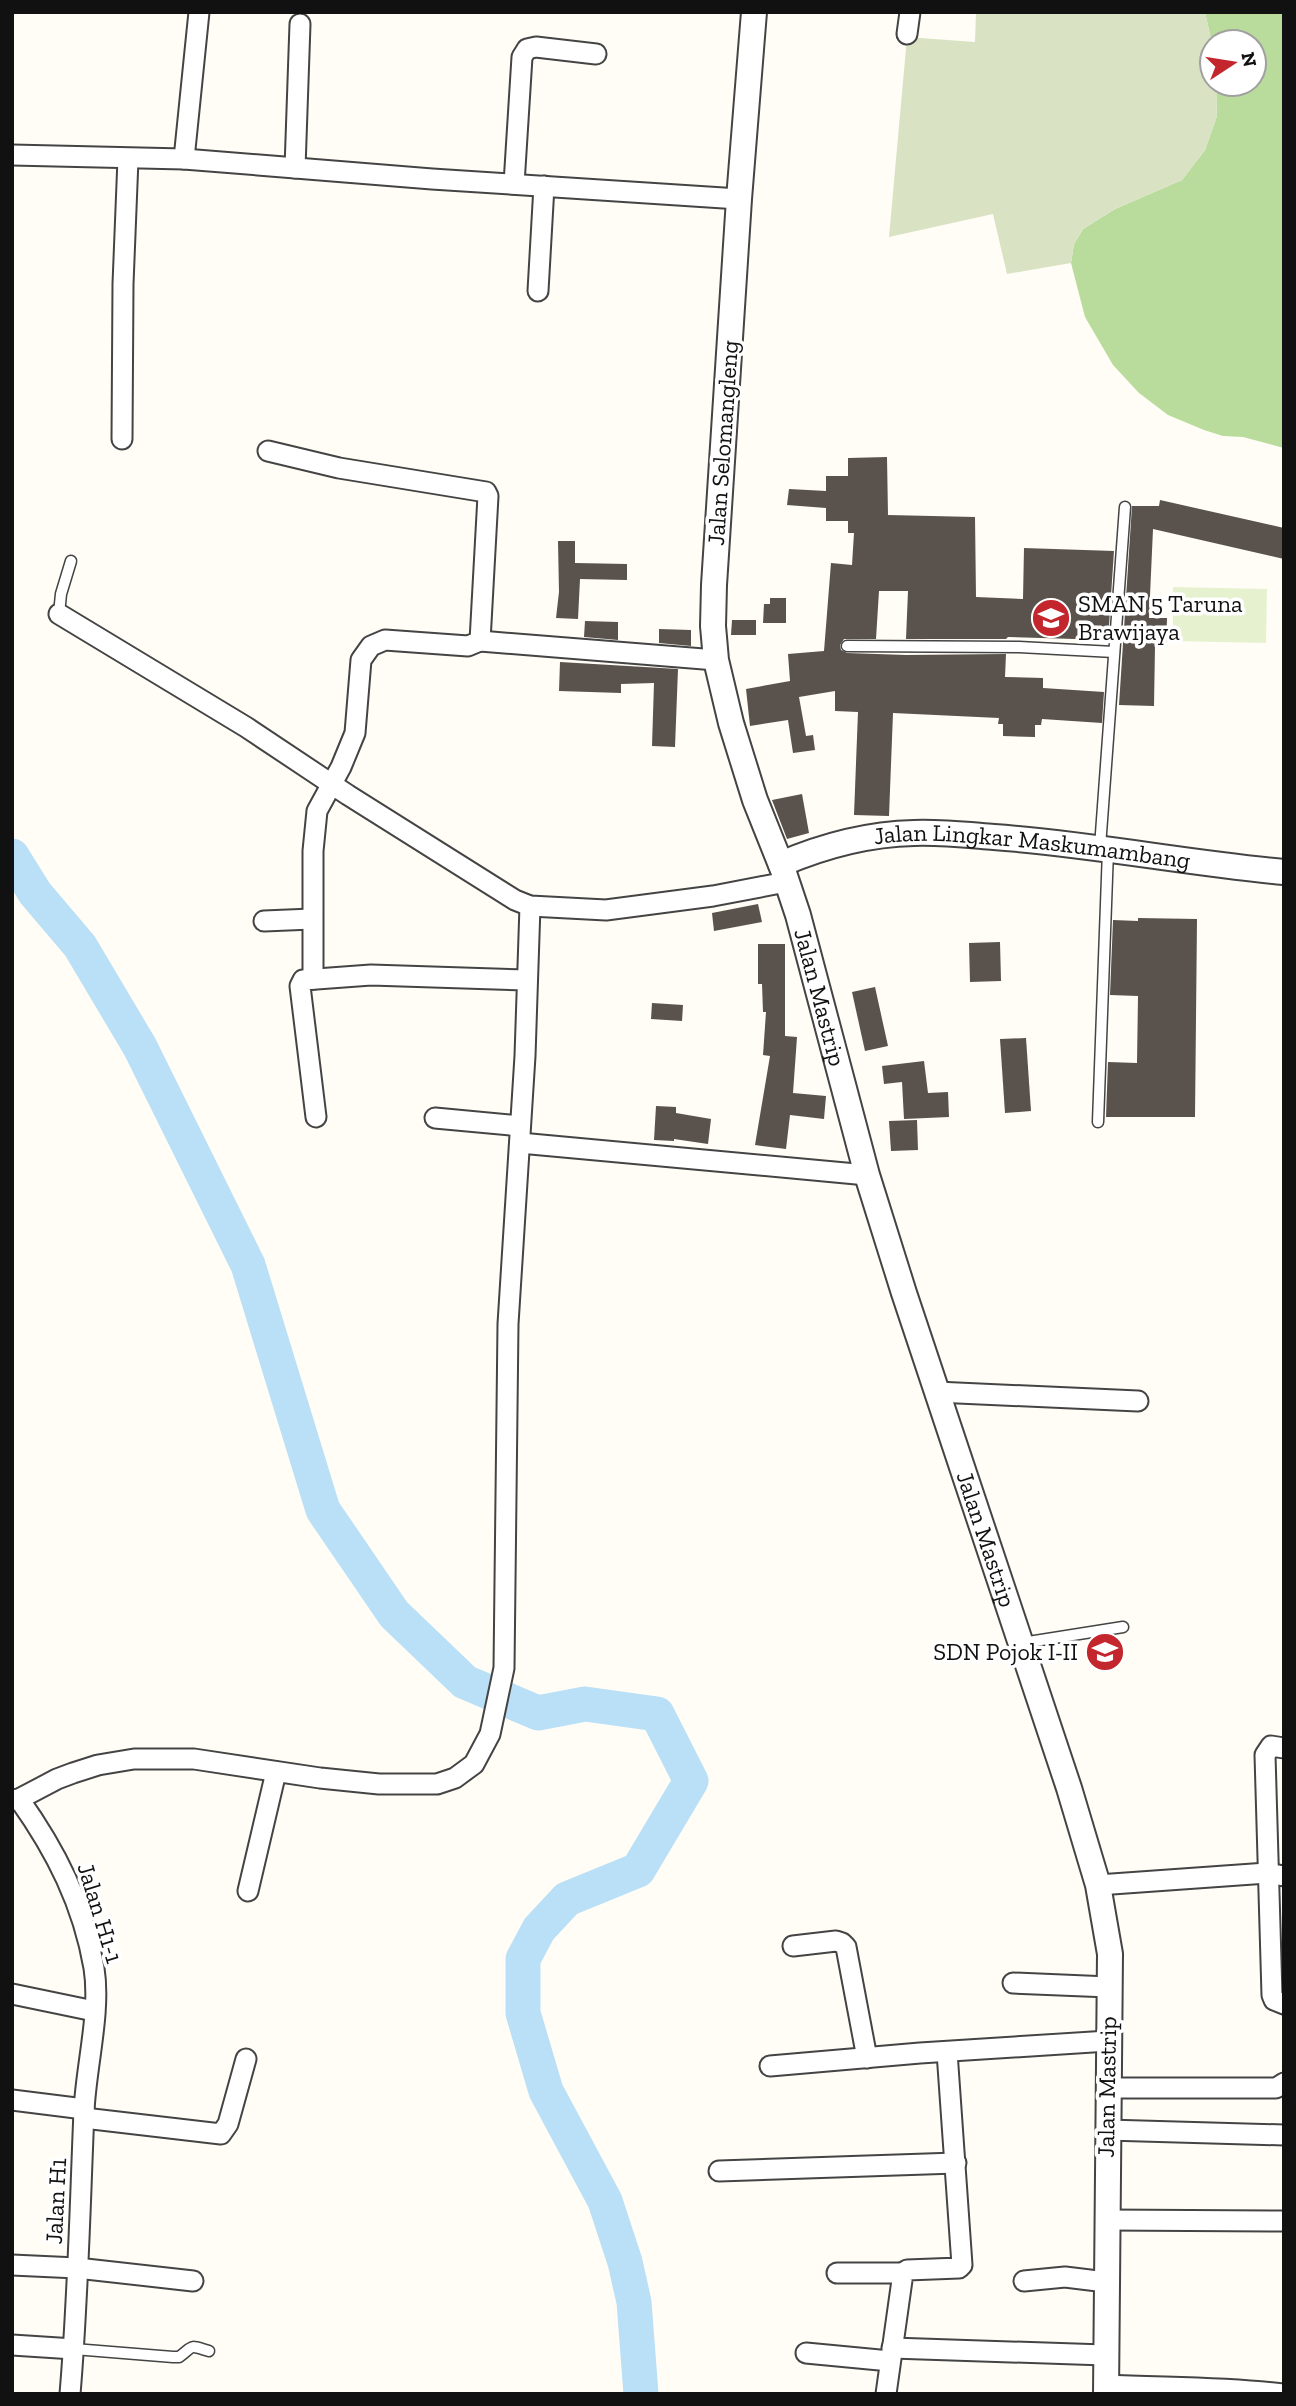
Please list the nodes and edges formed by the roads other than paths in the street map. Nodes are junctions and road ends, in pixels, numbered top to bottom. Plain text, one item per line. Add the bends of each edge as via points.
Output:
1 (198, 12) edge
2 (754, 12) edge
3 (910, 12) edge
4 (300, 24) dead end
5 (907, 34) dead end
6 (596, 54) dead end
7 (12, 155) edge
8 (128, 159) junction
9 (184, 159) junction
10 (295, 167) junction
11 (514, 184) junction
12 (544, 186) junction
13 (739, 199) junction
14 (538, 291) dead end
15 (121, 439) dead end
16 (268, 451) dead end
17 (1125, 507) dead end
18 (71, 561) dead end
19 (59, 611) joint
20 (480, 641) junction
21 (847, 646) dead end
22 (1114, 652) junction
23 (716, 660) junction
24 (335, 778) junction
25 (1104, 849) junction
26 (1284, 872) edge
27 (784, 873) junction
28 (530, 906) junction
29 (312, 919) junction
30 (264, 921) dead end
31 (313, 979) junction
32 (527, 980) junction
33 (316, 1117) dead end
34 (435, 1118) dead end
35 (1098, 1122) dead end
36 (520, 1134) junction
37 (867, 1175) junction
38 (936, 1392) junction
39 (1138, 1401) dead end
40 (1123, 1627) dead end
41 (1022, 1643) junction
42 (1284, 1748) edge
43 (276, 1772) junction
44 (16, 1800) edge
45 (1275, 1875) edge
46 (1098, 1885) junction
47 (248, 1891) dead end
48 (793, 1946) dead end
49 (1013, 1983) dead end
50 (1109, 1987) junction
51 (12, 1994) edge
52 (1284, 2004) edge
53 (94, 2011) junction
54 (1108, 2042) junction
55 (947, 2052) junction
56 (867, 2058) junction
57 (246, 2059) dead end
58 (770, 2066) dead end
59 (1284, 2083) edge
60 (1107, 2088) junction
61 (12, 2101) edge
62 (84, 2114) junction
63 (1107, 2130) junction
64 (1284, 2135) edge
65 (956, 2163) junction
66 (719, 2171) dead end
67 (1106, 2220) junction
68 (1284, 2221) edge
69 (12, 2266) edge
70 (77, 2268) junction
71 (837, 2273) dead end
72 (903, 2273) junction
73 (193, 2281) dead end
74 (1024, 2281) dead end
75 (1106, 2281) junction
76 (12, 2345) edge
77 (74, 2348) junction
78 (209, 2351) dead end
79 (806, 2353) dead end
80 (891, 2355) junction
81 (1105, 2355) junction
82 (1106, 2389) edge
83 (70, 2394) edge
84 (886, 2394) edge
85 (1283, 2394) edge

1 - 9 street
2 - 13 street, Jalan Selomangleng
3 - 5 street
4 - 10 street
6 - 11 street via 527,49 522,57
7 - 8 street
8 - 9 street
8 - 15 street
9 - 10 street
10 - 11 street
11 - 12 street
12 - 13 street
12 - 14 street
13 - 23 street, Jalan Selomangleng via 714,585
16 - 20 street via 339,468 486,492
17 - 22 lane
18 - 19 lane
19 - 24 street
20 - 23 street
20 - 24 street via 468,646 385,640 371,646 361,660 355,733
21 - 22 lane
22 - 25 lane
23 - 27 street, Jalan Selomangleng via 755,800
24 - 28 street
24 - 29 street via 317,811
25 - 26 street, Jalan Lingkar Maskumambang
25 - 27 street, Jalan Lingkar Maskumambang via 915,833 820,849
25 - 35 lane
27 - 28 street via 713,895 606,911
27 - 37 street, Jalan Mastrip
28 - 32 street
29 - 30 street
29 - 31 street
31 - 32 street via 371,975
31 - 33 street via 303,980 300,986
32 - 36 street
34 - 36 street
36 - 37 street
36 - 43 street via 508,1324 504,1668 491,1734 474,1764 455,1779 437,1784 379,1784
37 - 38 street, Jalan Mastrip
38 - 39 street
38 - 41 street, Jalan Mastrip
40 - 41 lane
41 - 46 street, Jalan Mastrip
42 - 45 street via 1270,1746 1265,1755
43 - 44 street via 194,1759 134,1759 72,1773
43 - 47 street
44 - 53 street, Jalan H1-1 via 58,1858 71,1886 93,1966
45 - 46 street
45 - 52 street via 1272,1995
46 - 50 street, Jalan Mastrip via 1110,1954
48 - 56 street via 836,1941 846,1947
49 - 50 street
50 - 54 street, Jalan Mastrip
51 - 53 street
53 - 62 street, Jalan H1
54 - 55 street
54 - 60 street, Jalan Mastrip
55 - 56 street
55 - 65 street
56 - 58 street
57 - 62 street via 221,2134
59 - 60 street via 1276,2088
60 - 63 street, Jalan Mastrip
61 - 62 street
62 - 70 street, Jalan H1
63 - 64 street
63 - 67 street, Jalan Mastrip
65 - 66 street
65 - 72 street via 962,2265
67 - 68 street
67 - 75 street, Jalan Mastrip
69 - 70 street
70 - 73 street
70 - 77 street, Jalan H1
71 - 72 street
72 - 80 street
74 - 75 street via 1065,2277
75 - 81 street, Jalan Mastrip
76 - 77 street
77 - 78 lane via 173,2357 192,2346
77 - 83 street, Jalan H1
79 - 80 street
80 - 81 street
80 - 84 street
81 - 82 street, Jalan Mastrip
82 - 85 street via 1216,2388

